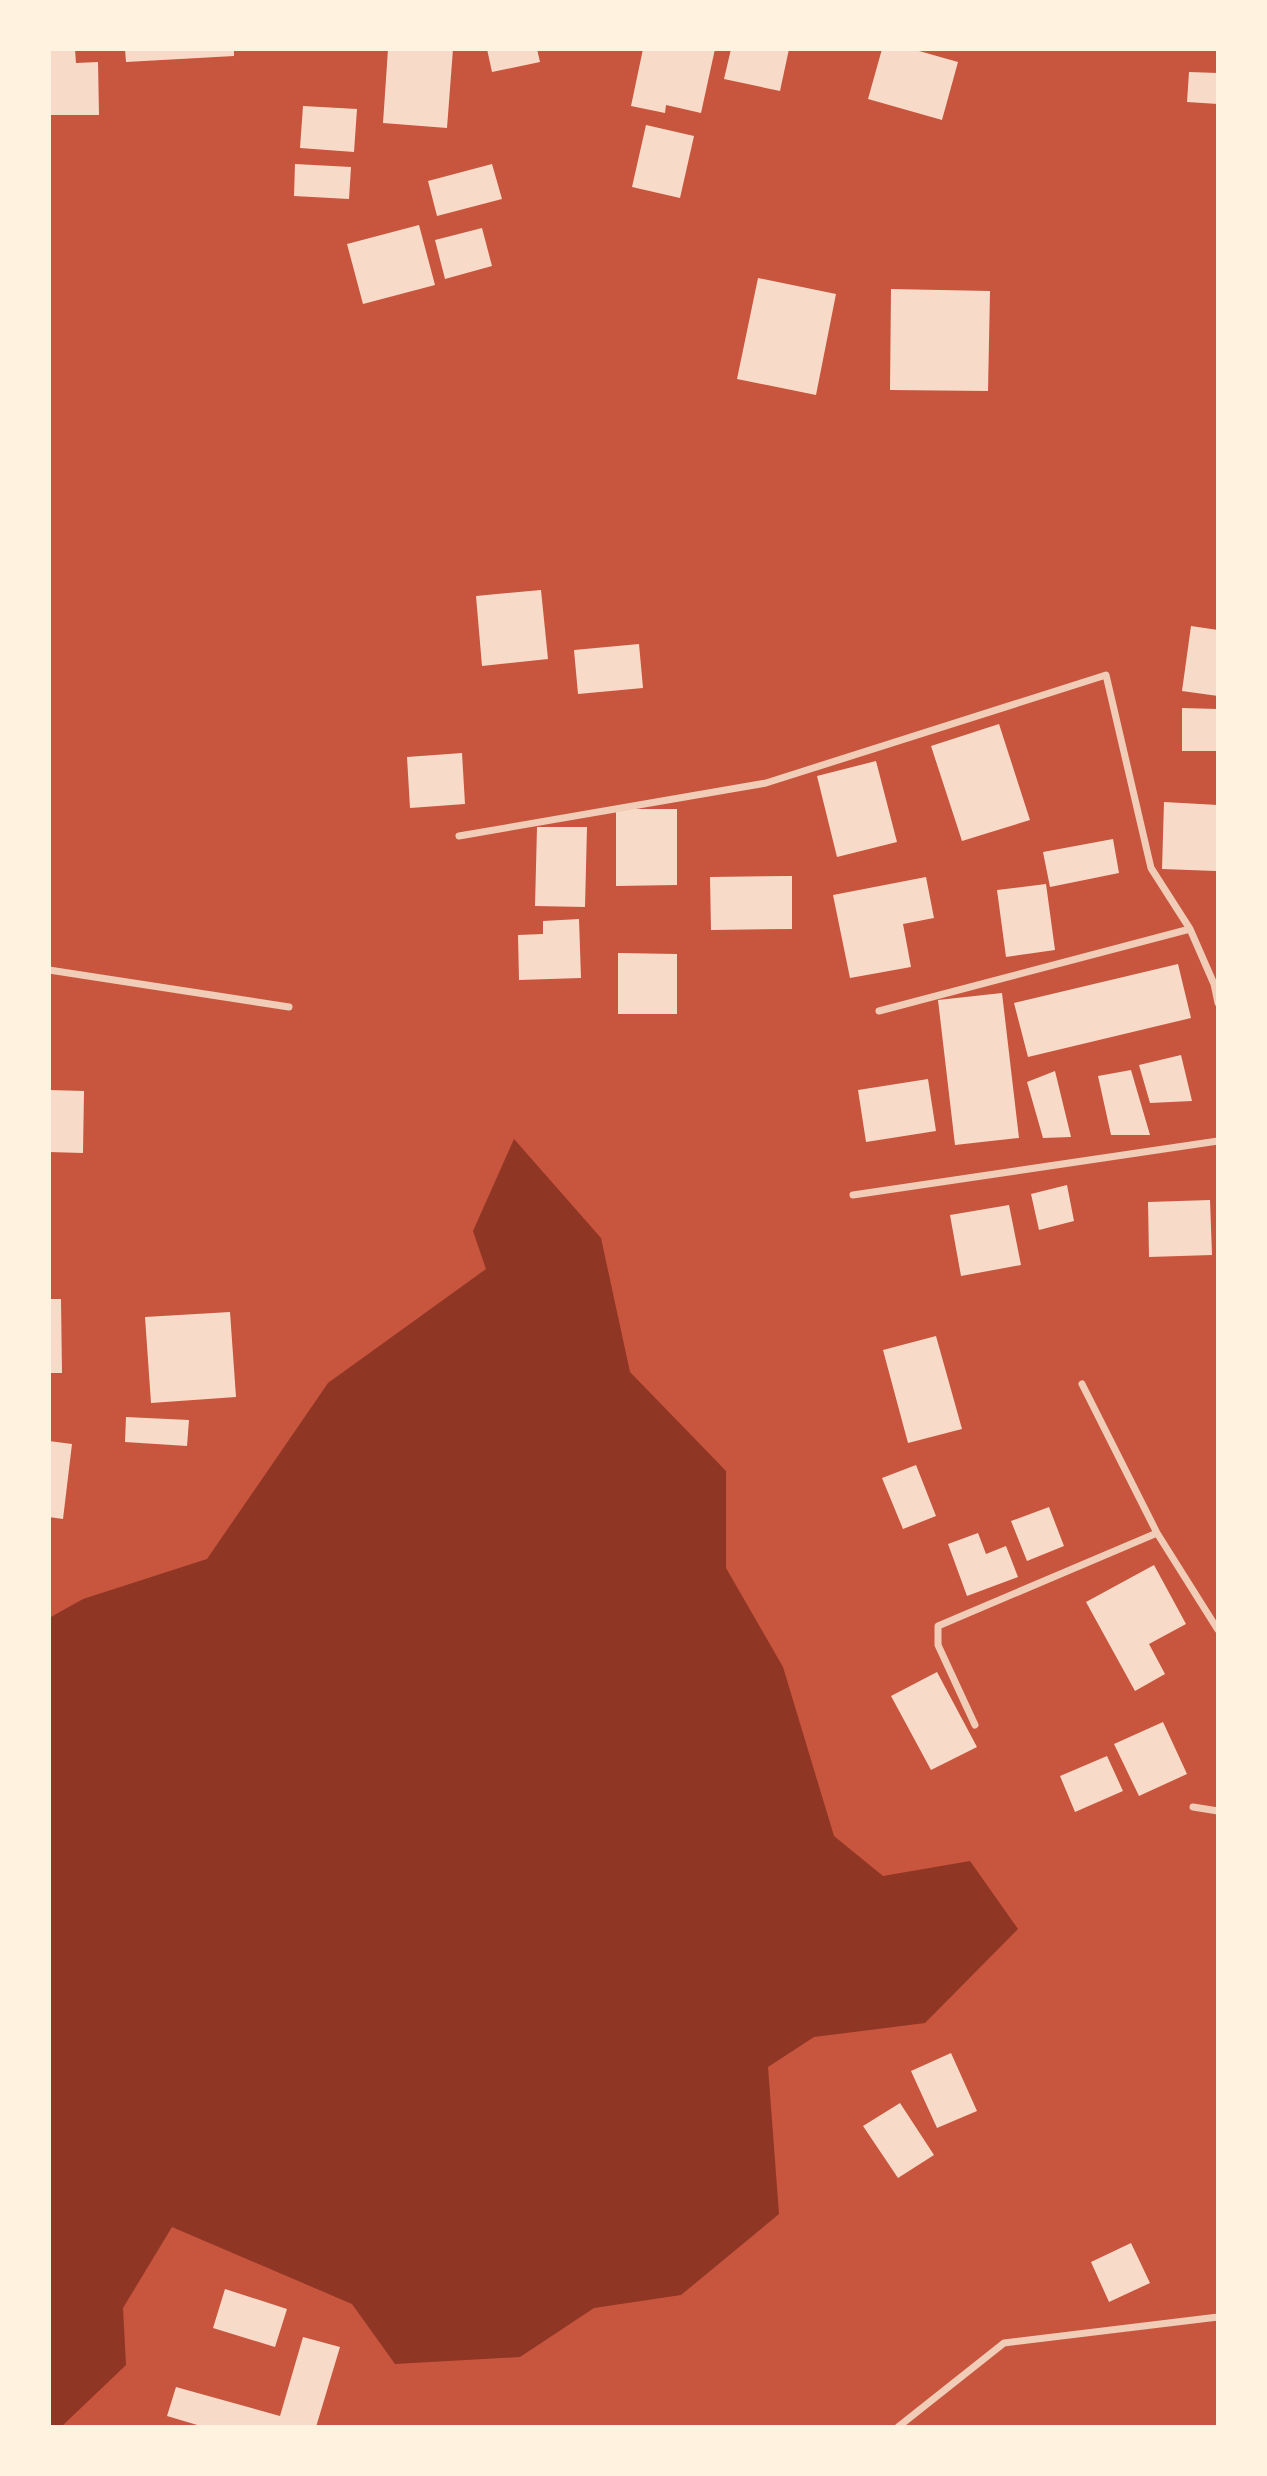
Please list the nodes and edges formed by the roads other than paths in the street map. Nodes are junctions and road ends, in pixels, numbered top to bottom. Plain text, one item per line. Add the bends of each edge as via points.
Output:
1 (459, 836) dead end
2 (1190, 929) junction
3 (49, 970) edge
4 (1218, 1003) edge
5 (289, 1007) dead end
6 (879, 1011) dead end
7 (1218, 1141) edge
8 (853, 1195) dead end
9 (1082, 1384) dead end
10 (1157, 1533) junction
11 (1218, 1630) edge
12 (975, 1725) dead end
13 (1193, 1807) dead end
14 (1218, 1811) edge
15 (1218, 2317) edge
16 (898, 2427) edge

1 - 2 street via 766,783 1106,675 1151,868
2 - 4 street
2 - 6 street
3 - 5 street
7 - 8 street
9 - 10 street
10 - 11 street
10 - 12 street via 939,1626 938,1644
13 - 14 street
15 - 16 street via 1004,2343

